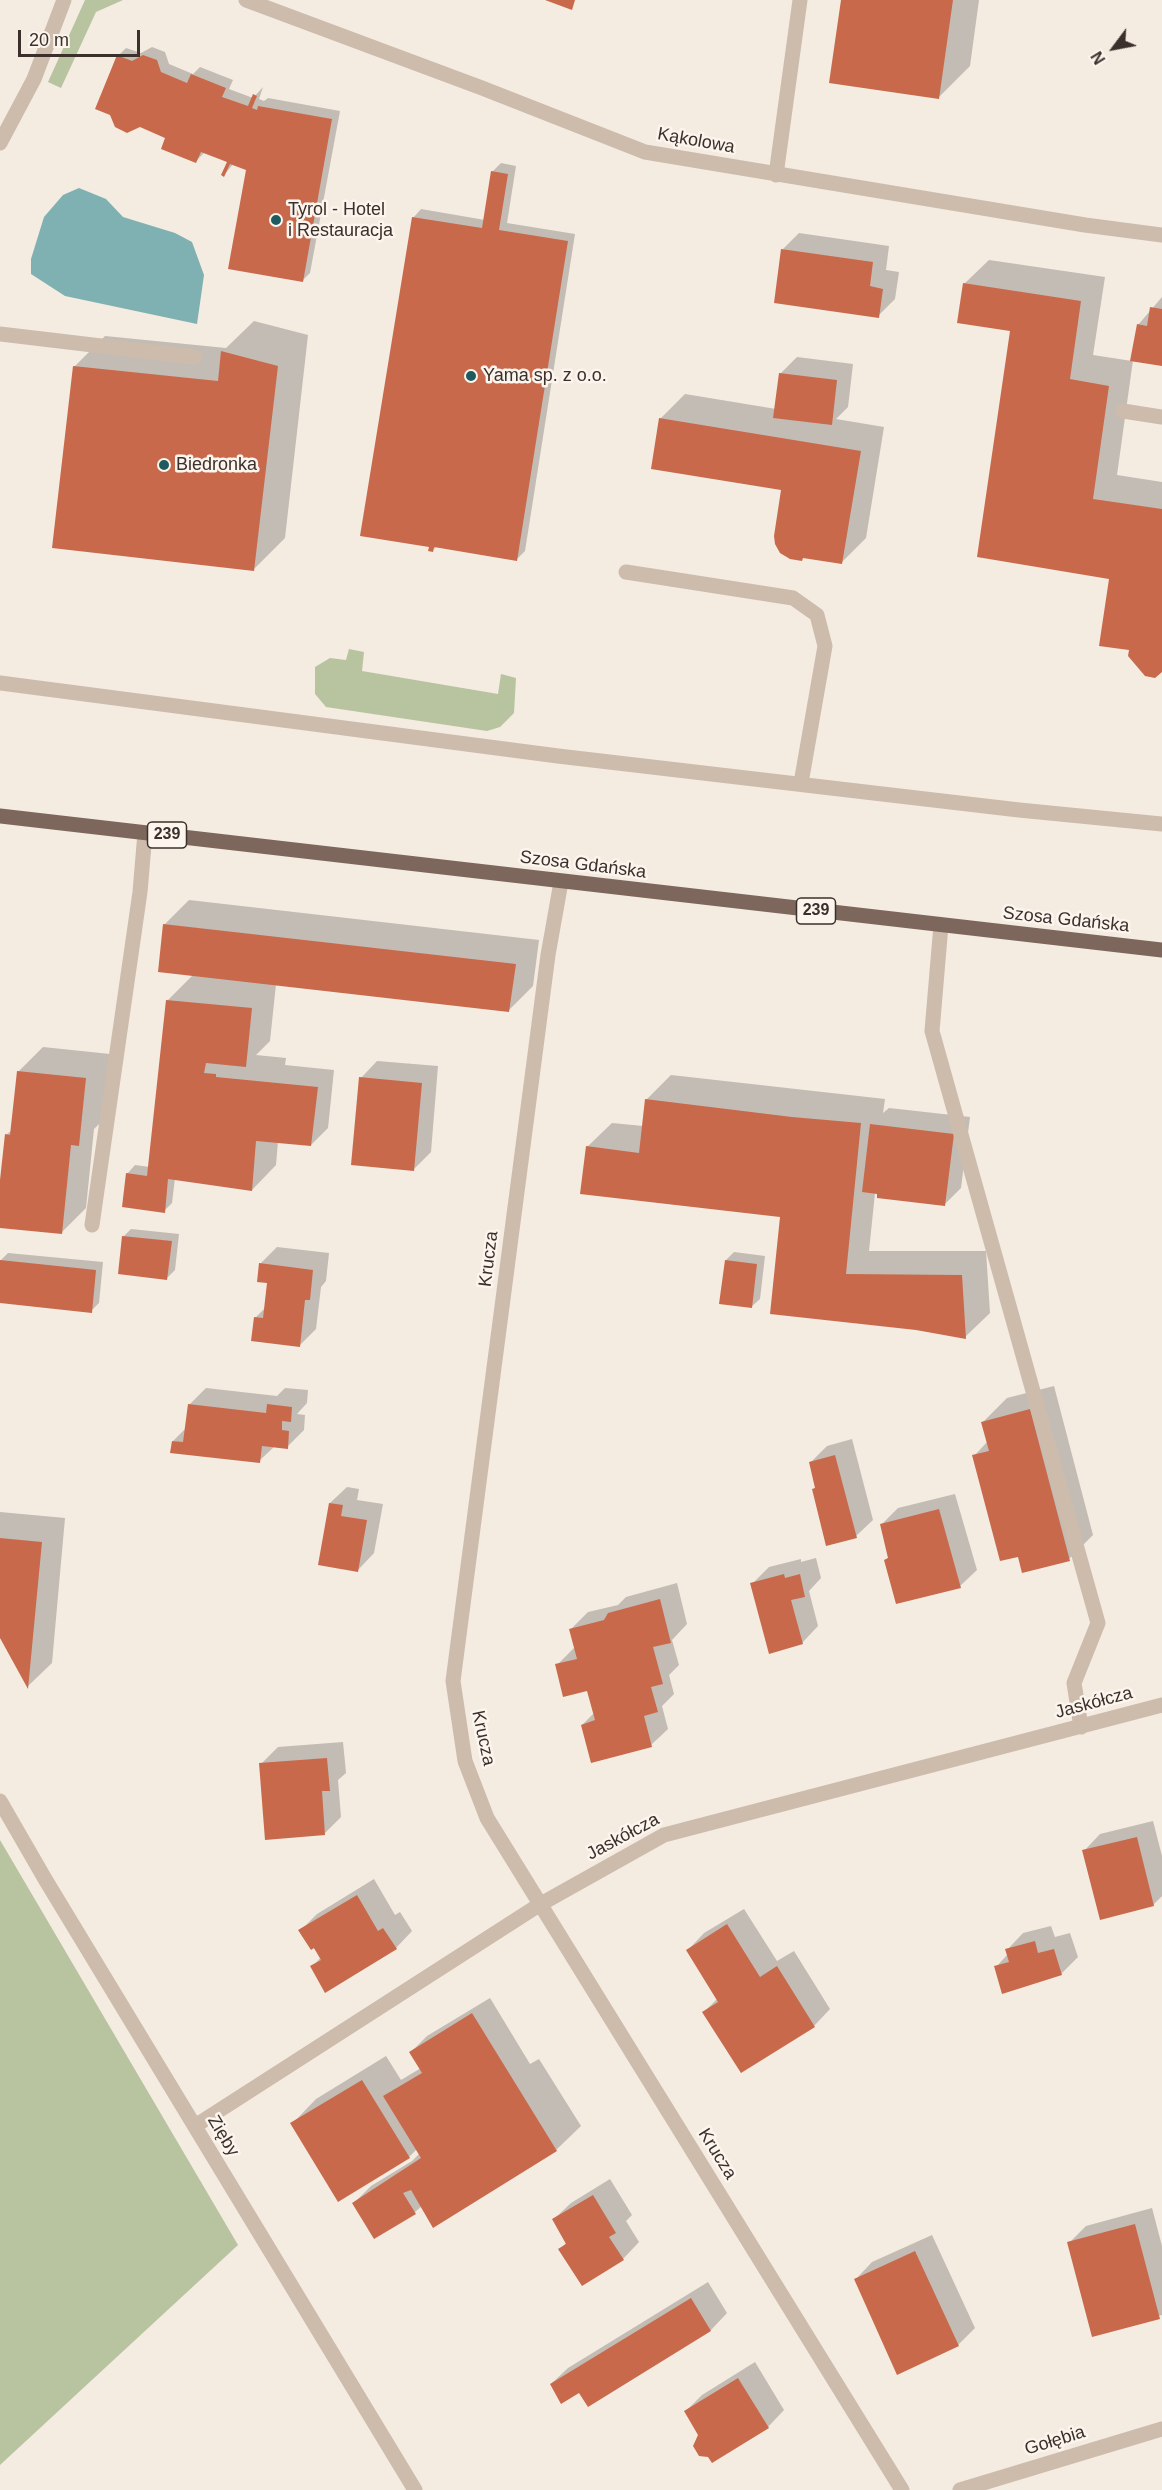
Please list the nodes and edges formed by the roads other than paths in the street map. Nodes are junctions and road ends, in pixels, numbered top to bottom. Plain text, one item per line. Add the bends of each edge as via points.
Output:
1 (64, 0) edge
2 (246, 0) edge
3 (800, 0) edge
4 (7, 117) edge
5 (0, 143) edge
6 (776, 175) junction
7 (1162, 235) edge
8 (0, 334) edge
9 (194, 357) dead end
10 (1123, 411) dead end
11 (1162, 417) edge
12 (626, 572) dead end
13 (0, 683) edge
14 (801, 783) junction
15 (0, 816) edge
16 (1162, 824) edge
17 (145, 833) junction
18 (561, 882) junction
19 (941, 925) junction
20 (1162, 950) edge
21 (92, 1225) dead end
22 (1162, 1705) edge
23 (1081, 1726) junction
24 (0, 1801) edge
25 (539, 1905) junction
26 (195, 2126) junction
27 (1162, 2429) edge
28 (416, 2490) edge
29 (902, 2490) edge
30 (960, 2490) edge

1 - 4 street via 34,79
2 - 6 street, Kąkolowa via 645,152
3 - 6 street
4 - 5 street
6 - 7 street, Kąkolowa
8 - 9 street
10 - 11 street
12 - 14 street via 794,598 817,615 825,646
13 - 14 street via 512,750
14 - 16 street
15 - 17 main road, Szosa Gdańska / 239
17 - 18 main road, Szosa Gdańska / 239
17 - 21 street
18 - 19 main road, Szosa Gdańska / 239
18 - 25 street, Krucza via 548,955 453,1681 465,1761 487,1818
19 - 20 main road, Szosa Gdańska / 239
19 - 23 street via 932,1030 1098,1623 1074,1683
22 - 23 street, Jaskółcza
23 - 25 street, Jaskółcza via 664,1835
24 - 26 street, Zięby
25 - 26 street, Jaskółcza
25 - 29 street, Krucza
26 - 28 street, Zięby
27 - 30 street, Gołębia

